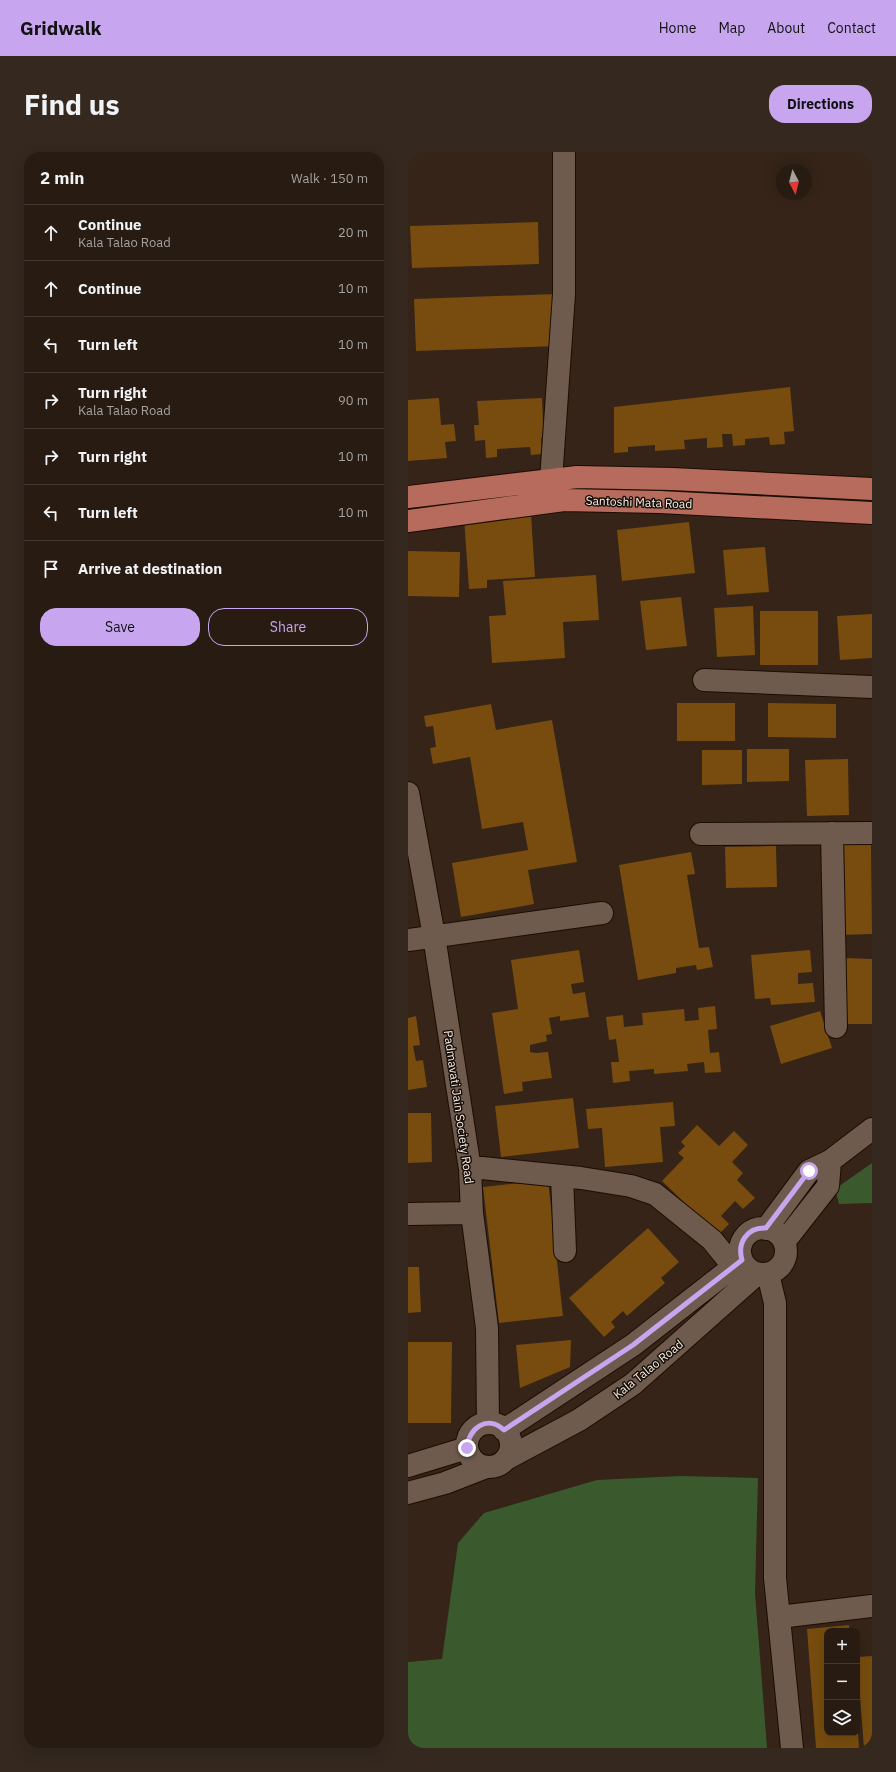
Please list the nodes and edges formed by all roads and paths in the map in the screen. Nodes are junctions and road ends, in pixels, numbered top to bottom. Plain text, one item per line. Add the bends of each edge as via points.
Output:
1 (564, 152) edge
2 (551, 480) junction
3 (872, 489) edge
4 (408, 497) edge
5 (872, 513) edge
6 (408, 521) edge
7 (704, 680) dead end
8 (872, 688) edge
9 (408, 793) edge
10 (872, 832) edge
11 (832, 833) junction
12 (702, 834) dead end
13 (602, 913) dead end
14 (434, 936) junction
15 (408, 940) edge
16 (836, 1027) dead end
17 (872, 1128) edge
18 (830, 1161) junction
19 (470, 1169) junction
20 (562, 1176) junction
21 (472, 1213) junction
22 (408, 1214) edge
23 (766, 1228) junction
24 (784, 1242) junction
25 (565, 1251) dead end
26 (750, 1268) junction
27 (562, 1392) junction
28 (579, 1420) junction
29 (496, 1426) junction
30 (467, 1448) junction
31 (496, 1463) junction
32 (408, 1466) edge
33 (408, 1493) edge
34 (872, 1606) edge
35 (872, 1619) edge
36 (780, 1624) junction
37 (792, 1748) edge

1 - 2 street via 564,294
2 - 3 main road, Santoshi Mata Road via 577,477 672,479
2 - 4 main road, Santoshi Mata Road
5 - 6 main road, Santoshi Mata Road via 660,502 564,500
7 - 8 street
9 - 14 street, Padmavati Jain Society Road
10 - 11 street
11 - 12 street
11 - 16 street
13 - 14 street
14 - 15 street
14 - 19 street, Padmavati Jain Society Road
17 - 18 street
18 - 23 street via 809,1171
18 - 24 street via 828,1186
19 - 20 street
19 - 21 street, Padmavati Jain Society Road
20 - 25 street
20 - 26 street via 631,1186 655,1194
21 - 22 street
21 - 29 street, Padmavati Jain Society Road via 487,1328
23 - 24 street via 778,1233
23 - 26 street via 755,1230 743,1239 740,1253
24 - 26 street via 786,1254 779,1268
26 - 27 street
26 - 28 street, Kala Talao Road via 633,1384
26 - 36 street via 775,1303 775,1578
27 - 28 street
27 - 29 street
28 - 31 street, Kala Talao Road
29 - 30 street via 474,1429 470,1434
29 - 31 street via 510,1438 509,1453
30 - 31 street via 473,1461
30 - 32 street
31 - 33 street, Kala Talao Road via 445,1483
34 - 36 street
35 - 36 street
36 - 37 street

